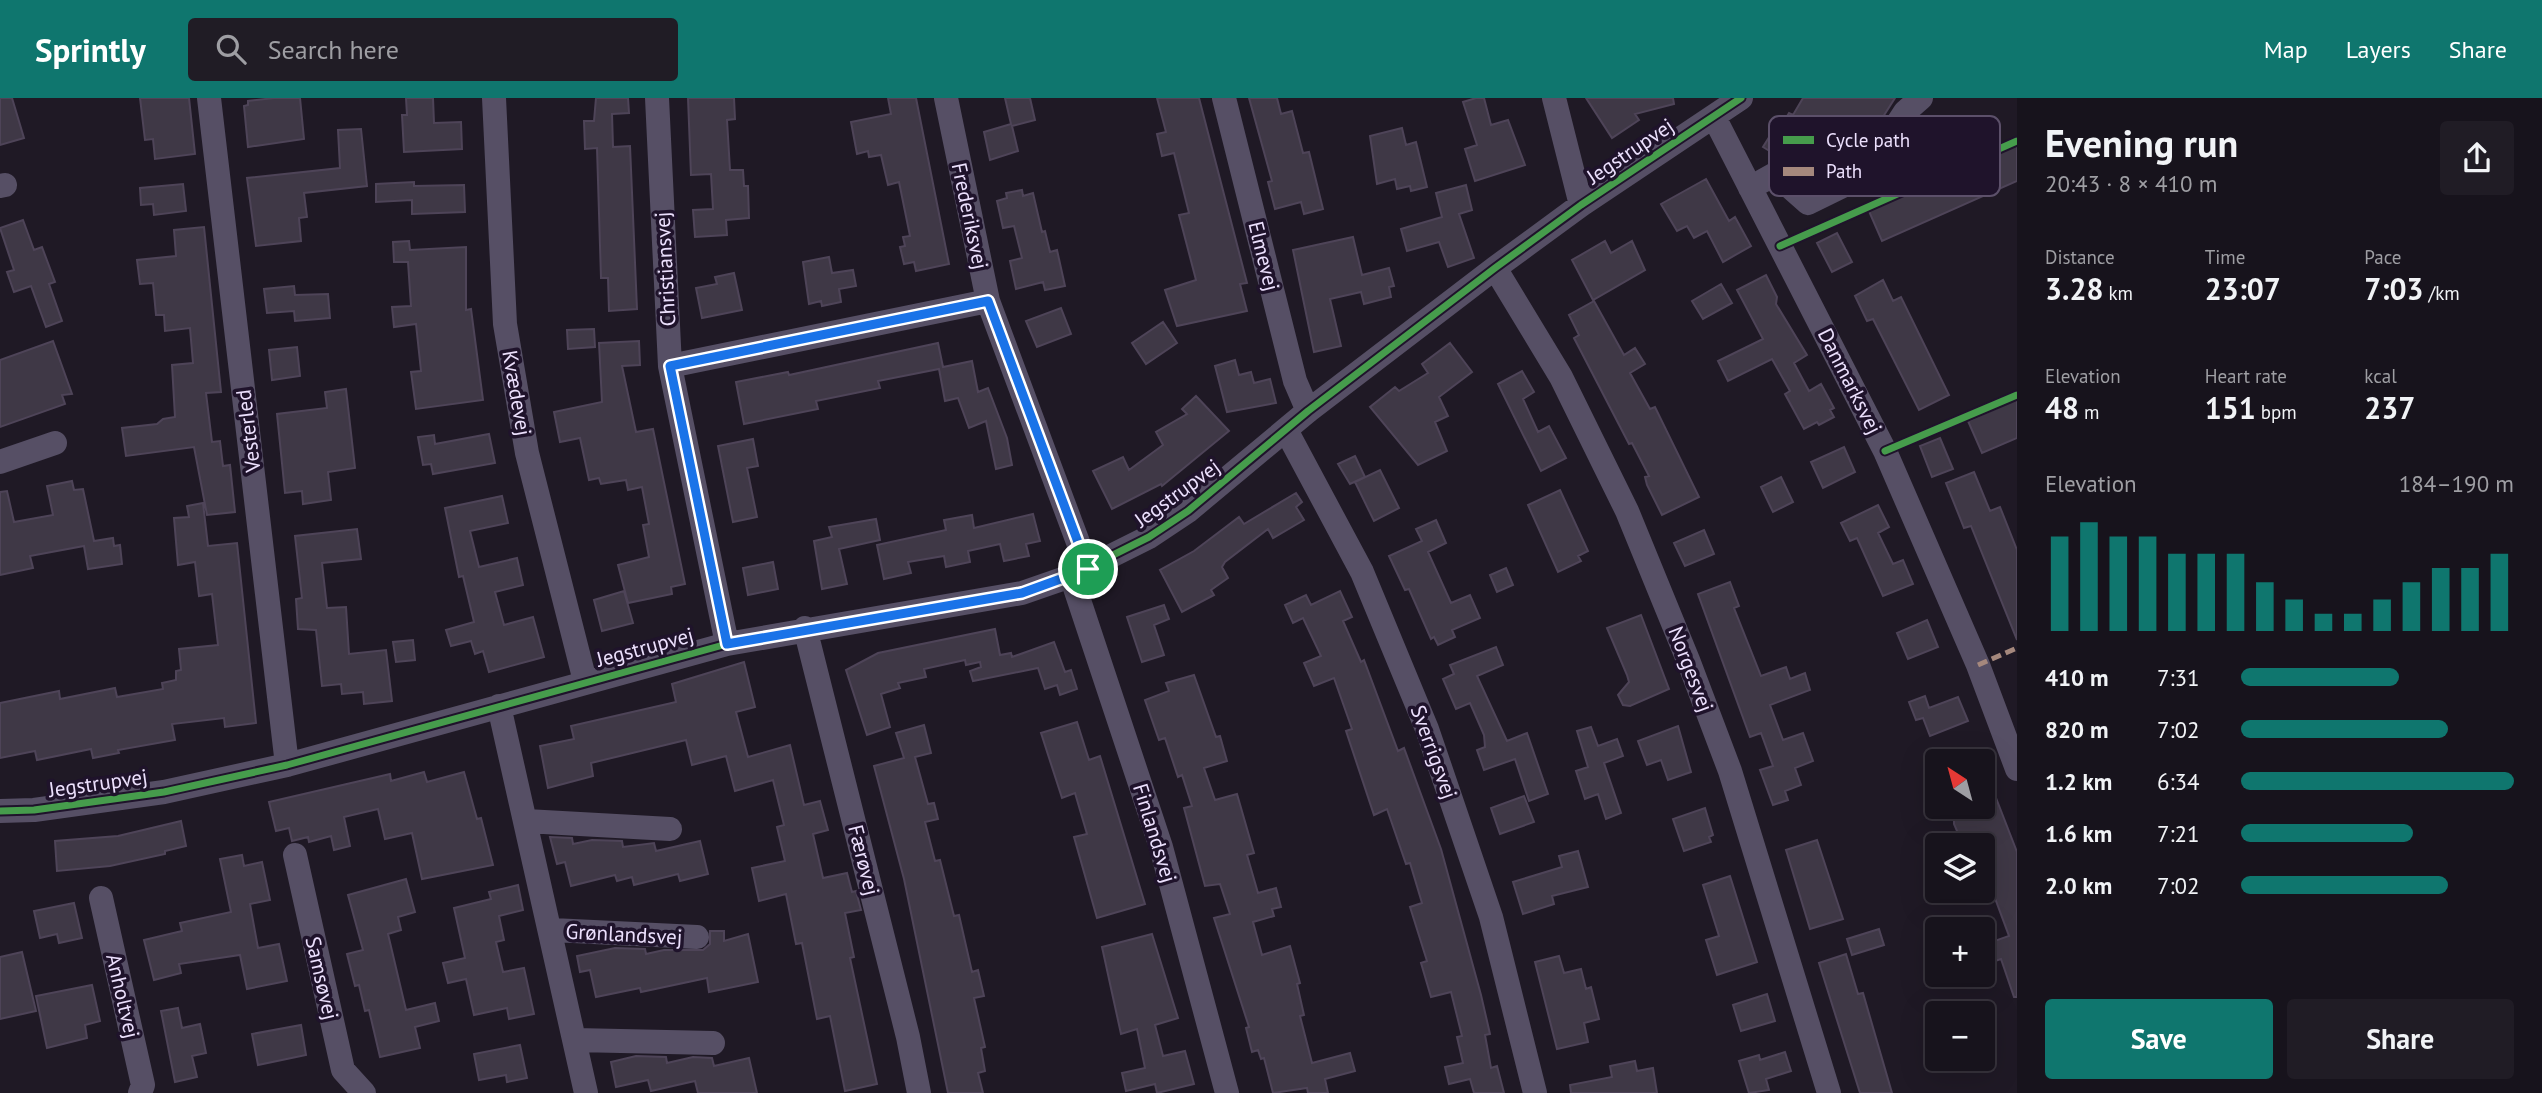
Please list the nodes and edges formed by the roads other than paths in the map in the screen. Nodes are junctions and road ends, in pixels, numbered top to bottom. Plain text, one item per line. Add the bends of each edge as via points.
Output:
1 (209, 98) edge
2 (494, 98) edge
3 (657, 98) edge
4 (946, 98) edge
5 (1224, 98) edge
6 (1554, 98) edge
7 (1741, 98) edge
8 (1920, 98) edge
9 (1902, 116) edge
10 (1714, 117) junction
11 (1769, 177) edge
12 (1750, 188) junction
13 (1800, 196) edge
14 (1822, 196) edge
15 (1581, 205) junction
16 (1495, 268) junction
17 (988, 301) junction
18 (670, 366) junction
19 (1308, 411) junction
20 (1286, 430) junction
21 (55, 443) dead end
22 (0, 462) edge
23 (1079, 572) junction
24 (805, 628) junction
25 (727, 644) junction
26 (585, 681) junction
27 (499, 706) junction
28 (287, 765) junction
29 (2017, 769) edge
30 (0, 811) edge
31 (526, 821) junction
32 (670, 829) dead end
33 (295, 855) dead end
34 (101, 898) dead end
35 (552, 930) junction
36 (697, 937) dead end
37 (575, 1040) junction
38 (713, 1043) dead end
39 (140, 1093) edge
40 (364, 1093) edge
41 (586, 1093) edge
42 (919, 1093) edge
43 (1227, 1093) edge
44 (1535, 1093) edge
45 (1829, 1093) edge

1 - 28 street, Vesterled
2 - 26 street, Kvædevej via 505,324 527,453
3 - 18 street, Christiansvej
4 - 17 street, Frederiksvej
5 - 19 street, Elmevej via 1295,381
6 - 15 street
7 - 10 street, Jegstrupvej
8 - 9 street
10 - 12 street, Danmarksvej
10 - 15 street, Jegstrupvej
11 - 12 street
12 - 29 street, Danmarksvej via 1885,451 1978,664
13 - 14 street via 1808,203
15 - 16 street, Jegstrupvej
16 - 19 street, Jegstrupvej
16 - 45 street, Norgesvej via 1561,377 1627,511 1688,660 1730,771
17 - 18 street
17 - 23 street, Frederiksvej
18 - 25 street, Christiansvej
19 - 20 street, Jegstrupvej
20 - 23 street, Jegstrupvej via 1188,511 1149,537
20 - 44 street, Sverrigsvej via 1362,572 1427,729 1491,917
21 - 22 street
23 - 24 street, Jegstrupvej via 1022,593
23 - 43 street, Finlandsvej via 1161,846
24 - 25 street, Jegstrupvej
24 - 42 street, Færøvej
25 - 26 street, Jegstrupvej
26 - 27 street, Jegstrupvej
27 - 28 street, Jegstrupvej
27 - 31 street, Grønlandsvej
28 - 30 street, Jegstrupvej via 164,792
31 - 32 street
31 - 35 street, Grønlandsvej
33 - 40 street, Samsøvej via 343,1070
34 - 39 street, Anholtvej via 143,1085
35 - 36 street, Grønlandsvej
35 - 37 street, Grønlandsvej
37 - 38 street
37 - 41 street, Grønlandsvej

